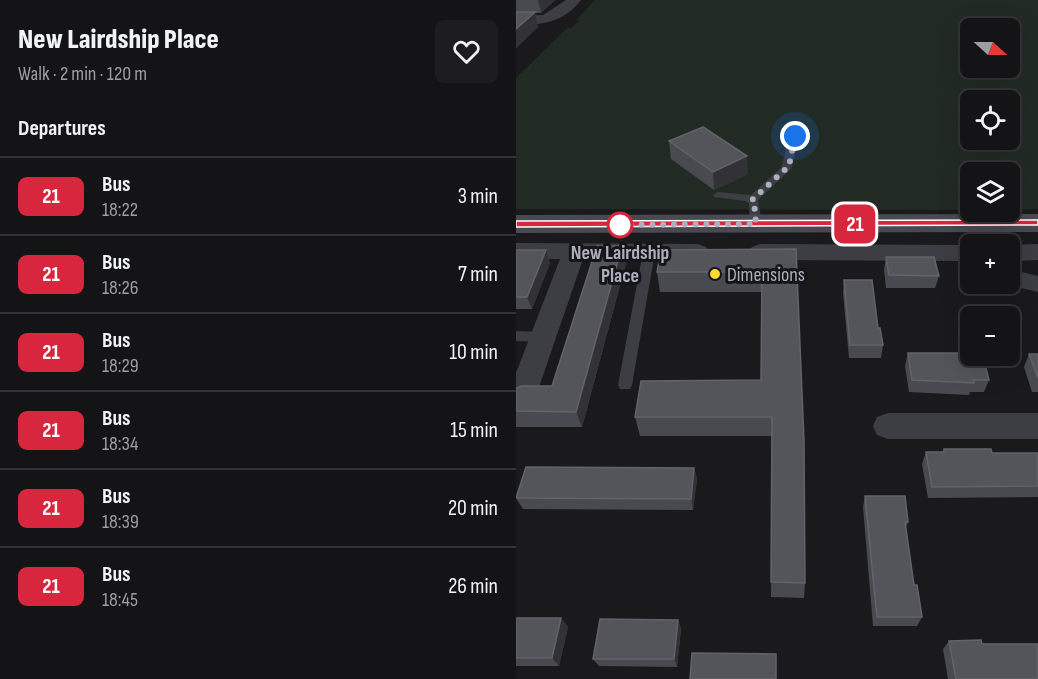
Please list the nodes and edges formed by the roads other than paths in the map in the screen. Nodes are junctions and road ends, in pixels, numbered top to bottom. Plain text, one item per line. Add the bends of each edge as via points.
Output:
1 (574, 0) edge
2 (517, 21) edge
3 (795, 136) dead end
4 (718, 195) dead end
5 (754, 212) junction
6 (1038, 223) edge
7 (516, 224) edge
8 (516, 251) edge
9 (574, 252) junction
10 (649, 252) junction
11 (1038, 252) edge
12 (1020, 253) edge
13 (960, 254) edge
14 (1020, 280) edge
15 (1038, 284) edge
16 (516, 336) edge
17 (543, 337) junction
18 (625, 385) dead end
19 (524, 390) edge
20 (888, 426) dead end
21 (1038, 426) edge

1 - 2 street via 548,20
3 - 5 lane via 789,166
4 - 5 lane
5 - 6 main road
5 - 7 main road
8 - 9 street
9 - 10 street
9 - 17 street
10 - 13 street
10 - 18 lane
11 - 12 street
14 - 15 street
16 - 17 lane
17 - 19 street
20 - 21 street

